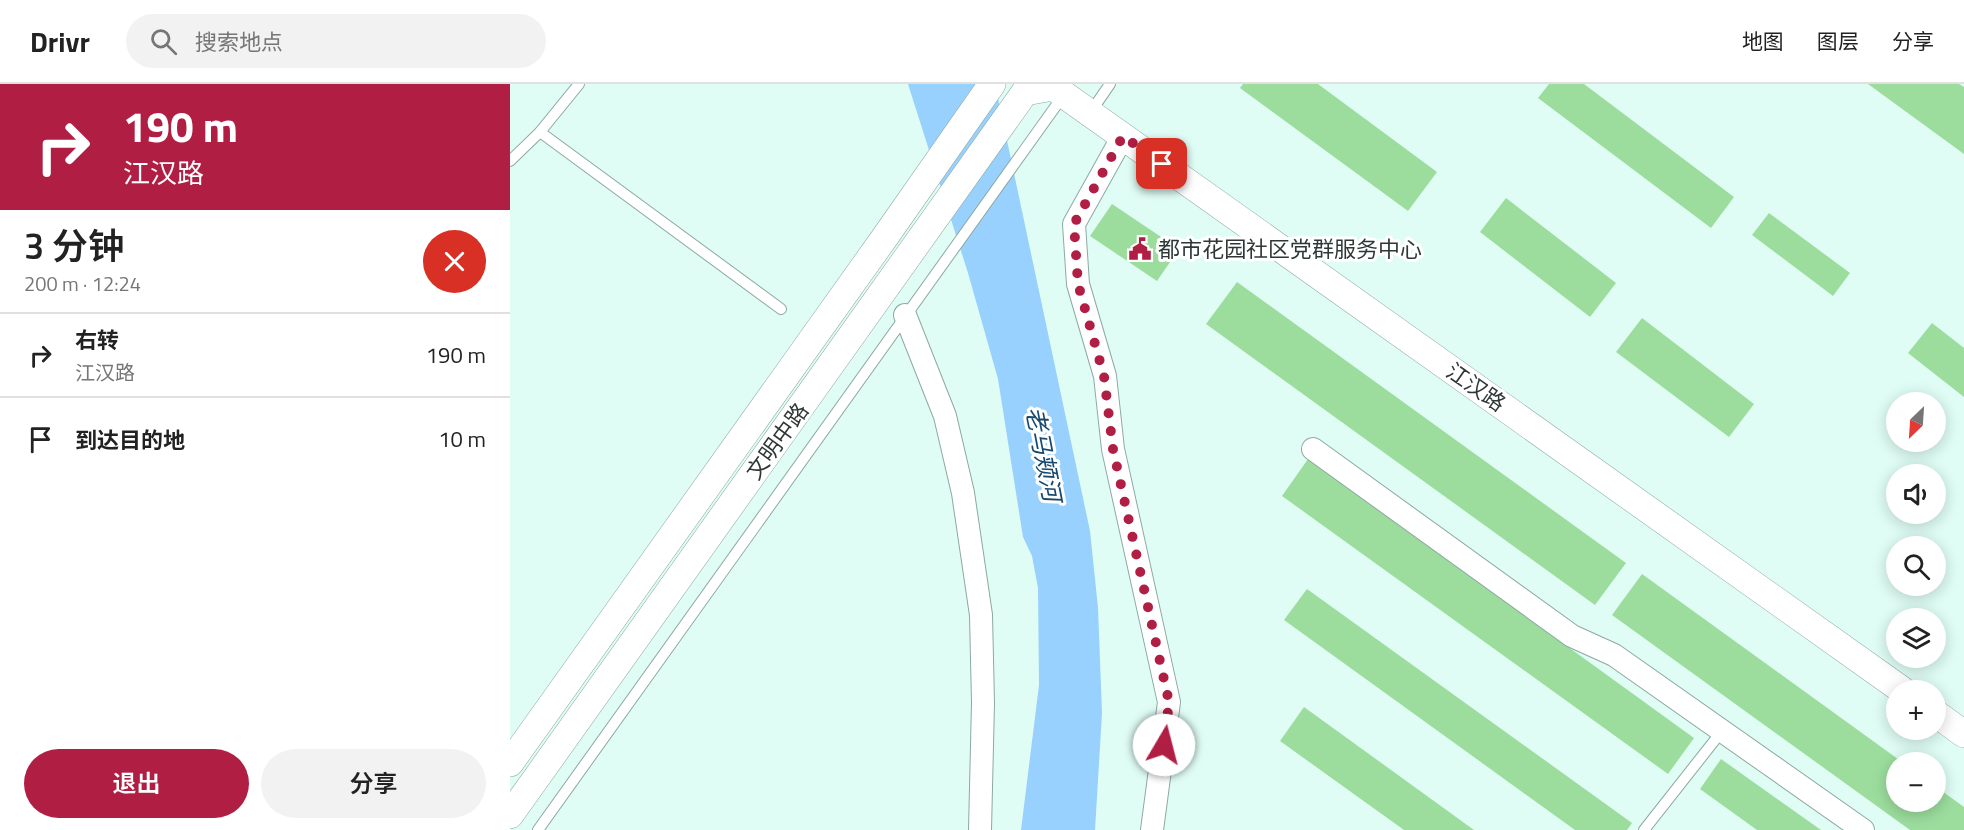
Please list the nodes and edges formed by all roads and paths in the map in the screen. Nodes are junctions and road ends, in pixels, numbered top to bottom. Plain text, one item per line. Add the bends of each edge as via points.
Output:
1 (579, 84) edge
2 (992, 84) edge
3 (1110, 84) edge
4 (1049, 88) edge
5 (1090, 113) junction
6 (540, 132) junction
7 (1123, 136) junction
8 (510, 161) edge
9 (781, 309) dead end
10 (905, 315) junction
11 (1313, 449) dead end
12 (1888, 680) edge
13 (1946, 721) edge
14 (1722, 730) junction
15 (1964, 734) edge
16 (510, 763) edge
17 (510, 815) edge
18 (538, 830) edge
19 (980, 830) edge
20 (1152, 830) edge
21 (1644, 830) edge
22 (1863, 830) edge

1 - 6 lane
2 - 16 street, 文明中路
3 - 5 lane
4 - 5 street, 江汉路
4 - 10 lane via 1037,131
4 - 17 street, 文明中路 via 884,291
5 - 7 street, 江汉路
6 - 8 lane
6 - 9 lane
7 - 12 street, 江汉路
7 - 20 street via 1074,224 1078,284 1104,376 1113,449 1169,702
10 - 18 lane
10 - 19 street via 945,416 963,493 981,615 984,703
11 - 14 street via 1572,636 1614,655
13 - 15 street
14 - 21 lane
14 - 22 street

